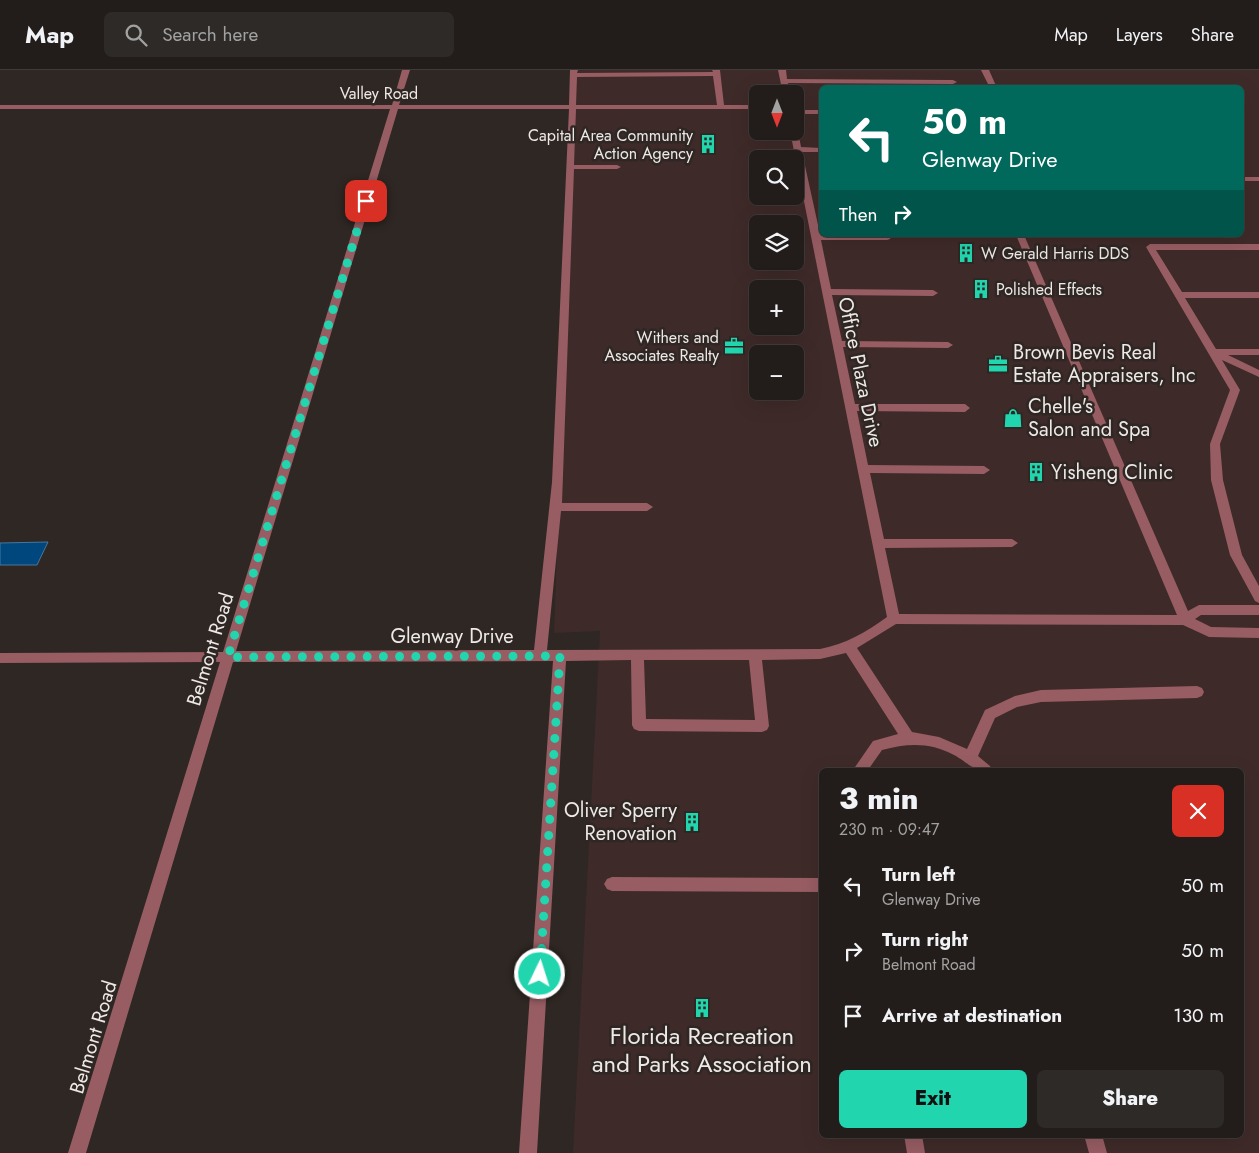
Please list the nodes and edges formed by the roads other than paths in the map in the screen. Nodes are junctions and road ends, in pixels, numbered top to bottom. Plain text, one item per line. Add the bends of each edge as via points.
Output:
1 (406, 70) edge
2 (782, 70) edge
3 (985, 70) edge
4 (574, 72) edge
5 (716, 72) edge
6 (784, 81) junction
7 (953, 82) edge
8 (785, 85) edge
9 (992, 85) edge
10 (0, 107) edge
11 (395, 107) junction
12 (572, 107) junction
13 (720, 107) junction
14 (749, 107) edge
15 (804, 112) edge
16 (819, 112) edge
17 (796, 140) edge
18 (798, 150) edge
19 (804, 150) edge
20 (819, 150) edge
21 (570, 167) junction
22 (617, 167) dead end
23 (804, 171) edge
24 (1244, 179) edge
25 (1259, 179) edge
26 (816, 213) edge
27 (816, 237) joint
28 (819, 237) edge
29 (887, 237) edge
30 (1021, 237) edge
31 (1259, 247) edge
32 (827, 292) junction
33 (933, 293) dead end
34 (1178, 295) junction
35 (1259, 295) edge
36 (838, 344) junction
37 (948, 345) dead end
38 (1213, 352) junction
39 (1259, 352) edge
40 (1259, 374) edge
41 (851, 407) junction
42 (965, 408) dead end
43 (863, 469) junction
44 (984, 470) dead end
45 (556, 506) junction
46 (647, 506) dead end
47 (1012, 543) dead end
48 (879, 544) junction
49 (1259, 598) edge
50 (1259, 610) edge
51 (894, 619) junction
52 (1185, 620) junction
53 (1259, 633) edge
54 (849, 647) junction
55 (638, 655) junction
56 (755, 655) junction
57 (540, 656) junction
58 (560, 656) junction
59 (228, 657) junction
60 (0, 658) edge
61 (1197, 692) dead end
62 (908, 738) junction
63 (970, 757) junction
64 (861, 768) edge
65 (983, 768) edge
66 (612, 884) dead end
67 (819, 885) edge
68 (914, 1138) edge
69 (1094, 1138) edge
70 (77, 1153) edge
71 (528, 1153) edge
72 (916, 1153) edge
73 (1098, 1153) edge

1 - 11 street, Belmont Road
2 - 6 street
3 - 9 street
4 - 5 street
4 - 12 street
5 - 13 street
6 - 7 street
6 - 8 street
10 - 11 street, Valley Road
11 - 12 street, Valley Road
11 - 59 street, Belmont Road
12 - 13 street, Valley Road
12 - 21 street
13 - 14 street, Valley Road
15 - 16 street
17 - 18 street, Office Plaza Drive
19 - 20 street
21 - 22 street
21 - 45 street
23 - 26 street, Office Plaza Drive
24 - 25 street
26 - 27 street, Office Plaza Drive
27 - 32 street, Office Plaza Drive
28 - 29 street
30 - 52 street
31 - 34 street via 1150,248
32 - 33 street
32 - 36 street, Office Plaza Drive
34 - 35 street
34 - 38 street
36 - 37 street
36 - 41 street, Office Plaza Drive
38 - 39 street
38 - 40 street
38 - 49 street via 1235,390 1215,444 1217,480 1236,555
41 - 42 street
41 - 43 street, Office Plaza Drive
43 - 44 street
43 - 48 street, Office Plaza Drive
45 - 46 street
45 - 57 street
47 - 48 street
48 - 51 street, Office Plaza Drive
50 - 52 street via 1199,610
51 - 52 street
51 - 54 street, Glenway Drive
52 - 53 street via 1209,632
54 - 56 street, Glenway Drive via 840,652 820,654
54 - 62 street
55 - 56 street, Glenway Drive
55 - 56 street via 639,725 762,726
55 - 58 street, Glenway Drive
57 - 58 street, Glenway Drive
57 - 59 street, Glenway Drive
58 - 71 street
59 - 60 street, Glenway Drive
59 - 70 street, Belmont Road
61 - 63 street via 1041,696 1015,702 990,714
62 - 63 street via 941,743
62 - 64 street via 878,745
63 - 65 street
66 - 67 street
68 - 72 street
69 - 73 street

